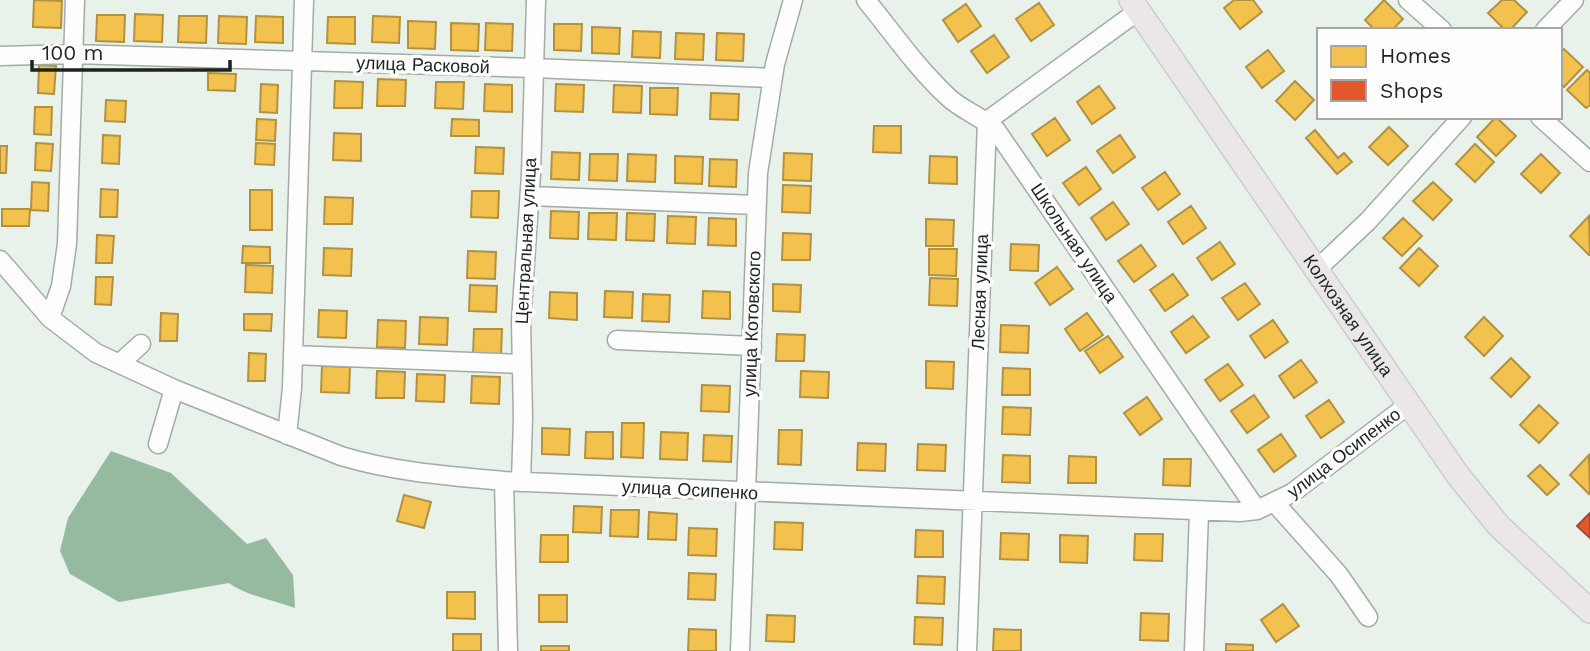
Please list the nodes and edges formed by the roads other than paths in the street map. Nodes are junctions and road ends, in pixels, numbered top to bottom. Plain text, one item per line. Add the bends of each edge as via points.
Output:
1 (75, 0) edge
2 (304, 0) edge
3 (536, 0) edge
4 (793, 0) edge
5 (866, 0) edge
6 (1408, 0) edge
7 (1574, 0) edge
8 (1135, 5) edge
9 (1440, 28) edge
10 (1547, 28) edge
11 (73, 54) junction
12 (0, 56) edge
13 (303, 61) junction
14 (534, 68) junction
15 (773, 78) junction
16 (1460, 119) edge
17 (1542, 119) edge
18 (987, 121) junction
19 (1590, 162) edge
20 (530, 196) junction
21 (757, 205) junction
22 (0, 260) edge
23 (1315, 271) junction
24 (50, 318) junction
25 (617, 340) dead end
26 (141, 344) dead end
27 (751, 346) junction
28 (293, 355) junction
29 (119, 364) junction
30 (521, 364) junction
31 (174, 389) junction
32 (1408, 404) junction
33 (287, 435) junction
34 (158, 444) dead end
35 (512, 482) junction
36 (747, 492) junction
37 (971, 502) junction
38 (1275, 503) junction
39 (1257, 510) junction
40 (1199, 512) junction
41 (1590, 611) edge
42 (1368, 617) dead end
43 (508, 651) edge
44 (740, 651) edge
45 (967, 651) edge
46 (1194, 651) edge

1 - 11 street
2 - 13 street
3 - 14 street, Центральная улица
4 - 15 street, улица Котовского
5 - 18 street, Школьная улица via 945,95
6 - 9 street
7 - 10 street
8 - 18 street
8 - 23 main road, Колхозная улица
11 - 12 street, улица Расковой
11 - 13 street, улица Расковой
11 - 24 street via 67,244 61,286
13 - 14 street, улица Расковой
13 - 28 street
14 - 15 street, улица Расковой
14 - 20 street, Центральная улица
15 - 21 street, улица Котовского
16 - 23 street via 1368,221
17 - 19 street
18 - 37 street, Лесная улица
18 - 39 street, Школьная улица
20 - 21 street
20 - 30 street, Центральная улица
21 - 27 street, улица Котовского
22 - 24 street, улица Осипенко
23 - 32 main road, Колхозная улица
24 - 29 street, улица Осипенко via 96,353
25 - 27 street
26 - 29 street
27 - 36 street, улица Котовского
28 - 30 street
28 - 33 street
29 - 31 street, улица Осипенко
30 - 35 street, Центральная улица via 523,418
31 - 33 street, улица Осипенко
31 - 34 street
32 - 38 street, улица Осипенко
32 - 41 main road, Колхозная улица via 1498,525
33 - 35 street, улица Осипенко via 369,464
35 - 36 street, улица Осипенко
35 - 43 street, Центральная улица
36 - 37 street, улица Осипенко
36 - 44 street, улица Котовского
37 - 40 street, улица Осипенко
37 - 45 street, Лесная улица
38 - 39 street, улица Осипенко
38 - 42 street via 1339,575
39 - 40 street, улица Осипенко
40 - 46 street

